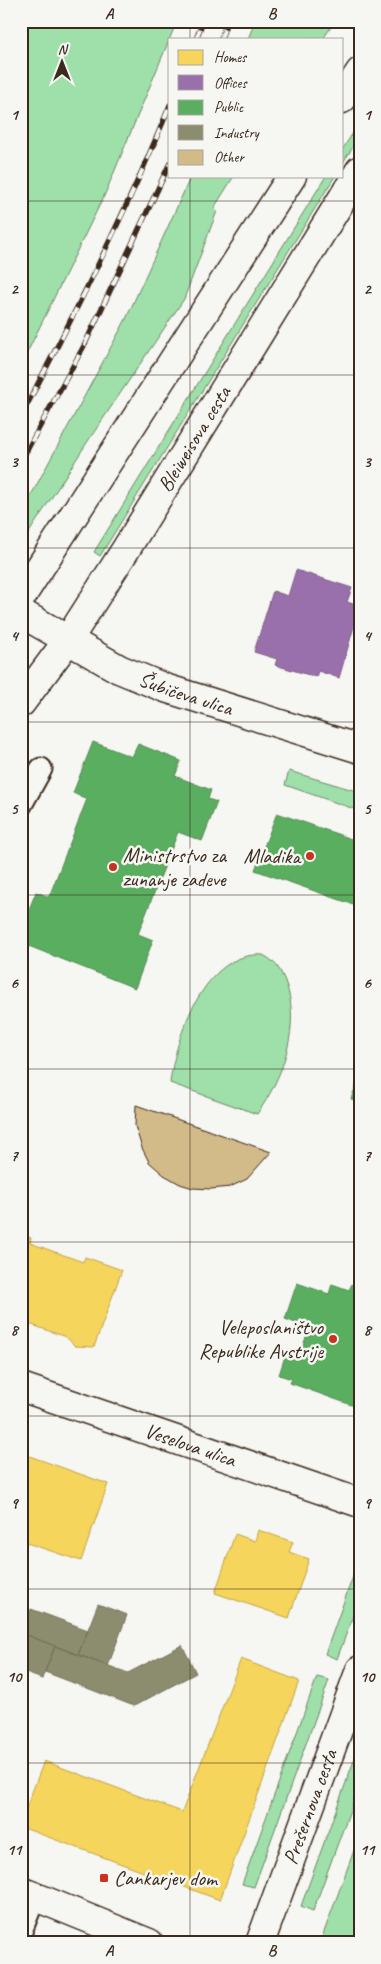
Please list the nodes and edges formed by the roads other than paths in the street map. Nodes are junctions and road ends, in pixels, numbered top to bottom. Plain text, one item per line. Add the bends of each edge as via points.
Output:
1 (360, 72) edge
2 (344, 96) edge
3 (360, 170) edge
4 (291, 178) edge
5 (21, 597) edge
6 (21, 613) edge
7 (68, 640) junction
8 (21, 703) edge
9 (360, 749) edge
10 (41, 769) dead end
11 (21, 805) edge
12 (21, 1388) edge
13 (360, 1503) edge
14 (360, 1670) edge
15 (28, 1894) edge
16 (21, 1931) edge
17 (149, 1943) edge
18 (260, 1943) edge

1 - 2 main road
3 - 7 main road, Bleiweisova cesta
4 - 5 main road
6 - 7 main road, Šubičeva ulica
7 - 8 main road, Bleiweisova cesta
7 - 9 main road, Šubičeva ulica via 119,669 166,688
10 - 11 lane
12 - 13 main road, Veselova ulica
14 - 18 main road, Prešernova cesta
15 - 16 lane
15 - 17 main road

